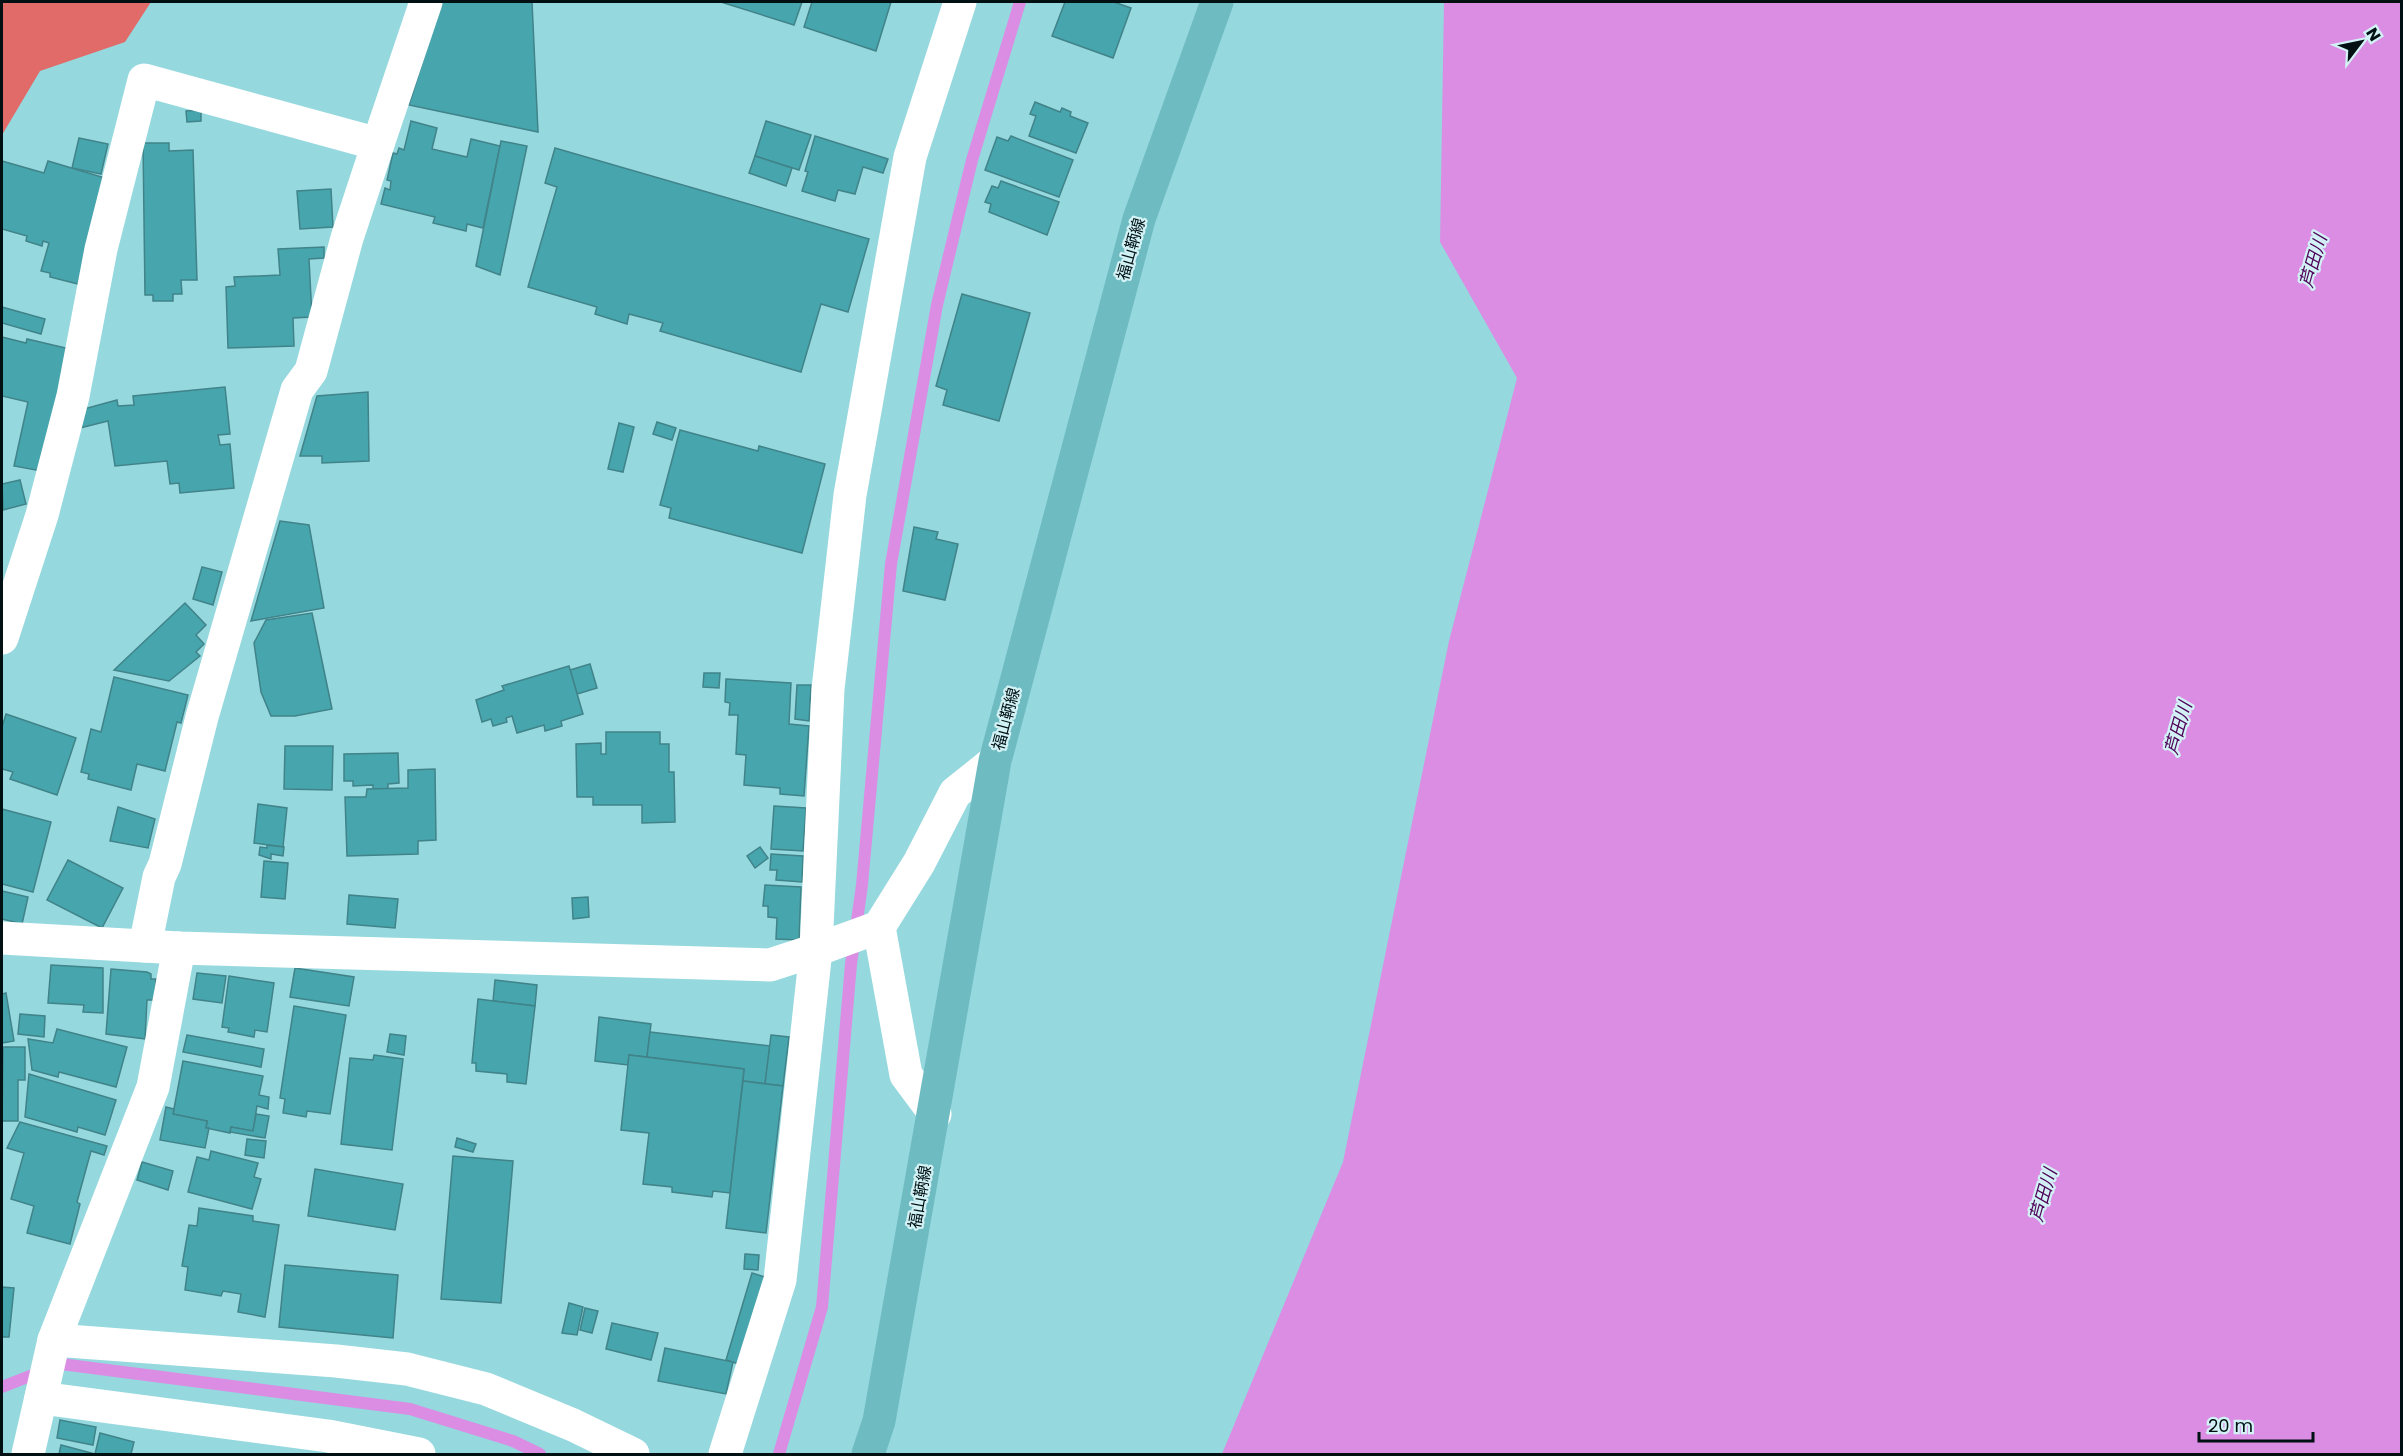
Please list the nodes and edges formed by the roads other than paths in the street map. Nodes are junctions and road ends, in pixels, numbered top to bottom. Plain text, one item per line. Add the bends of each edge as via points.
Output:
1 (426, 2) edge
2 (960, 2) edge
3 (1217, 2) edge
4 (378, 144) junction
5 (2, 638) edge
6 (995, 761) junction
7 (872, 930) junction
8 (2, 938) edge
9 (145, 946) junction
10 (179, 948) junction
11 (821, 948) junction
12 (935, 1114) junction
13 (47, 1370) junction
14 (28, 1455) edge
15 (419, 1455) edge
16 (633, 1455) edge
17 (725, 1455) edge
18 (868, 1455) edge

1 - 4 street
2 - 11 street via 910,157 850,495 828,689
3 - 6 main road, 福山鞆線 via 1139,219
4 - 5 street via 144,80 101,249 73,396 42,515
4 - 9 street via 347,238 311,371 297,390 218,660 159,877
6 - 7 street via 955,793 919,863
6 - 12 main road, 福山鞆線
7 - 11 street
7 - 12 street via 906,1075
8 - 9 street
9 - 10 street
10 - 11 street via 770,965
10 - 13 street via 153,1088
11 - 17 street via 780,1280
12 - 18 main road, 福山鞆線 via 879,1421
13 - 14 street
13 - 15 street
13 - 16 street via 336,1361 407,1370 486,1389

